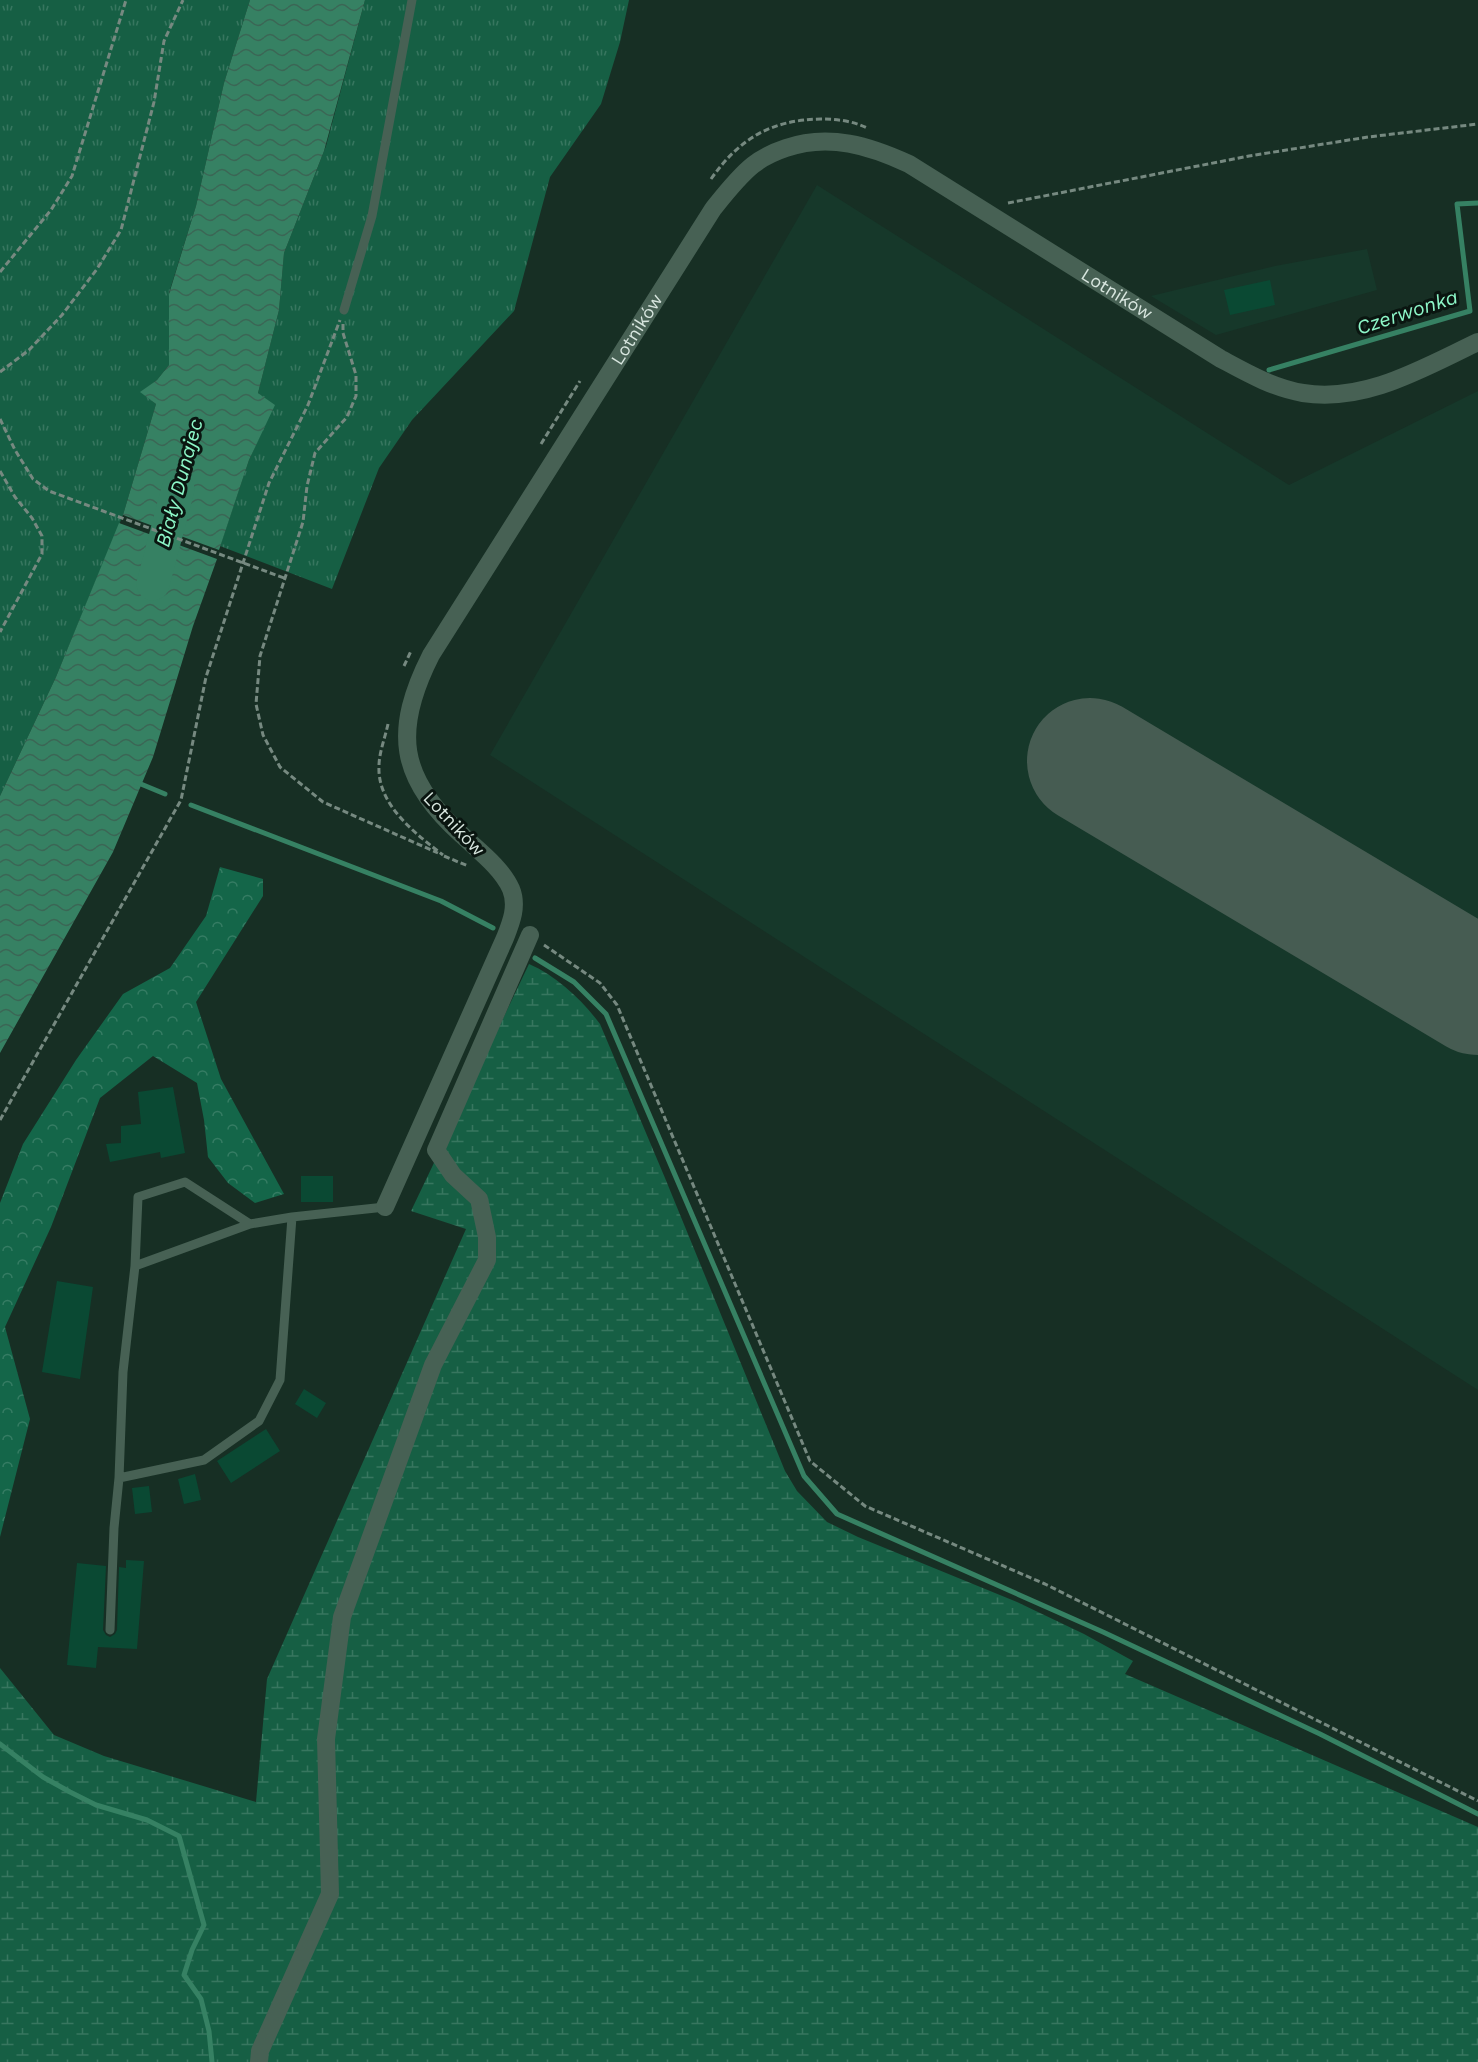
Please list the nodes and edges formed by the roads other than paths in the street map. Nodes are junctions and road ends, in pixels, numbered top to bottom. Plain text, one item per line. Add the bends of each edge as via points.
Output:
1 (412, 0) edge
2 (344, 310) road end
3 (1478, 342) edge
4 (530, 935) road end
5 (385, 1207) joint
6 (292, 1217) junction
7 (250, 1224) junction
8 (135, 1266) junction
9 (119, 1478) junction
10 (110, 1630) dead end
11 (259, 2062) edge

1 - 2 lane via 372,216
3 - 5 street, Lotników via 1375,387 1338,394 1301,392 1264,381 1221,359 909,164 885,153 841,142 816,142 770,154 753,164 713,209 431,655 412,698 409,755 424,794 501,874 511,889 514,910
4 - 11 street via 436,1150 453,1175 479,1199 487,1260 433,1365 342,1617 326,1739 330,1894 260,2051
5 - 6 lane
6 - 7 lane
6 - 9 lane via 280,1380 260,1421 204,1460
7 - 8 lane
7 - 8 lane via 185,1182 138,1197
8 - 9 lane via 123,1372
9 - 10 lane

